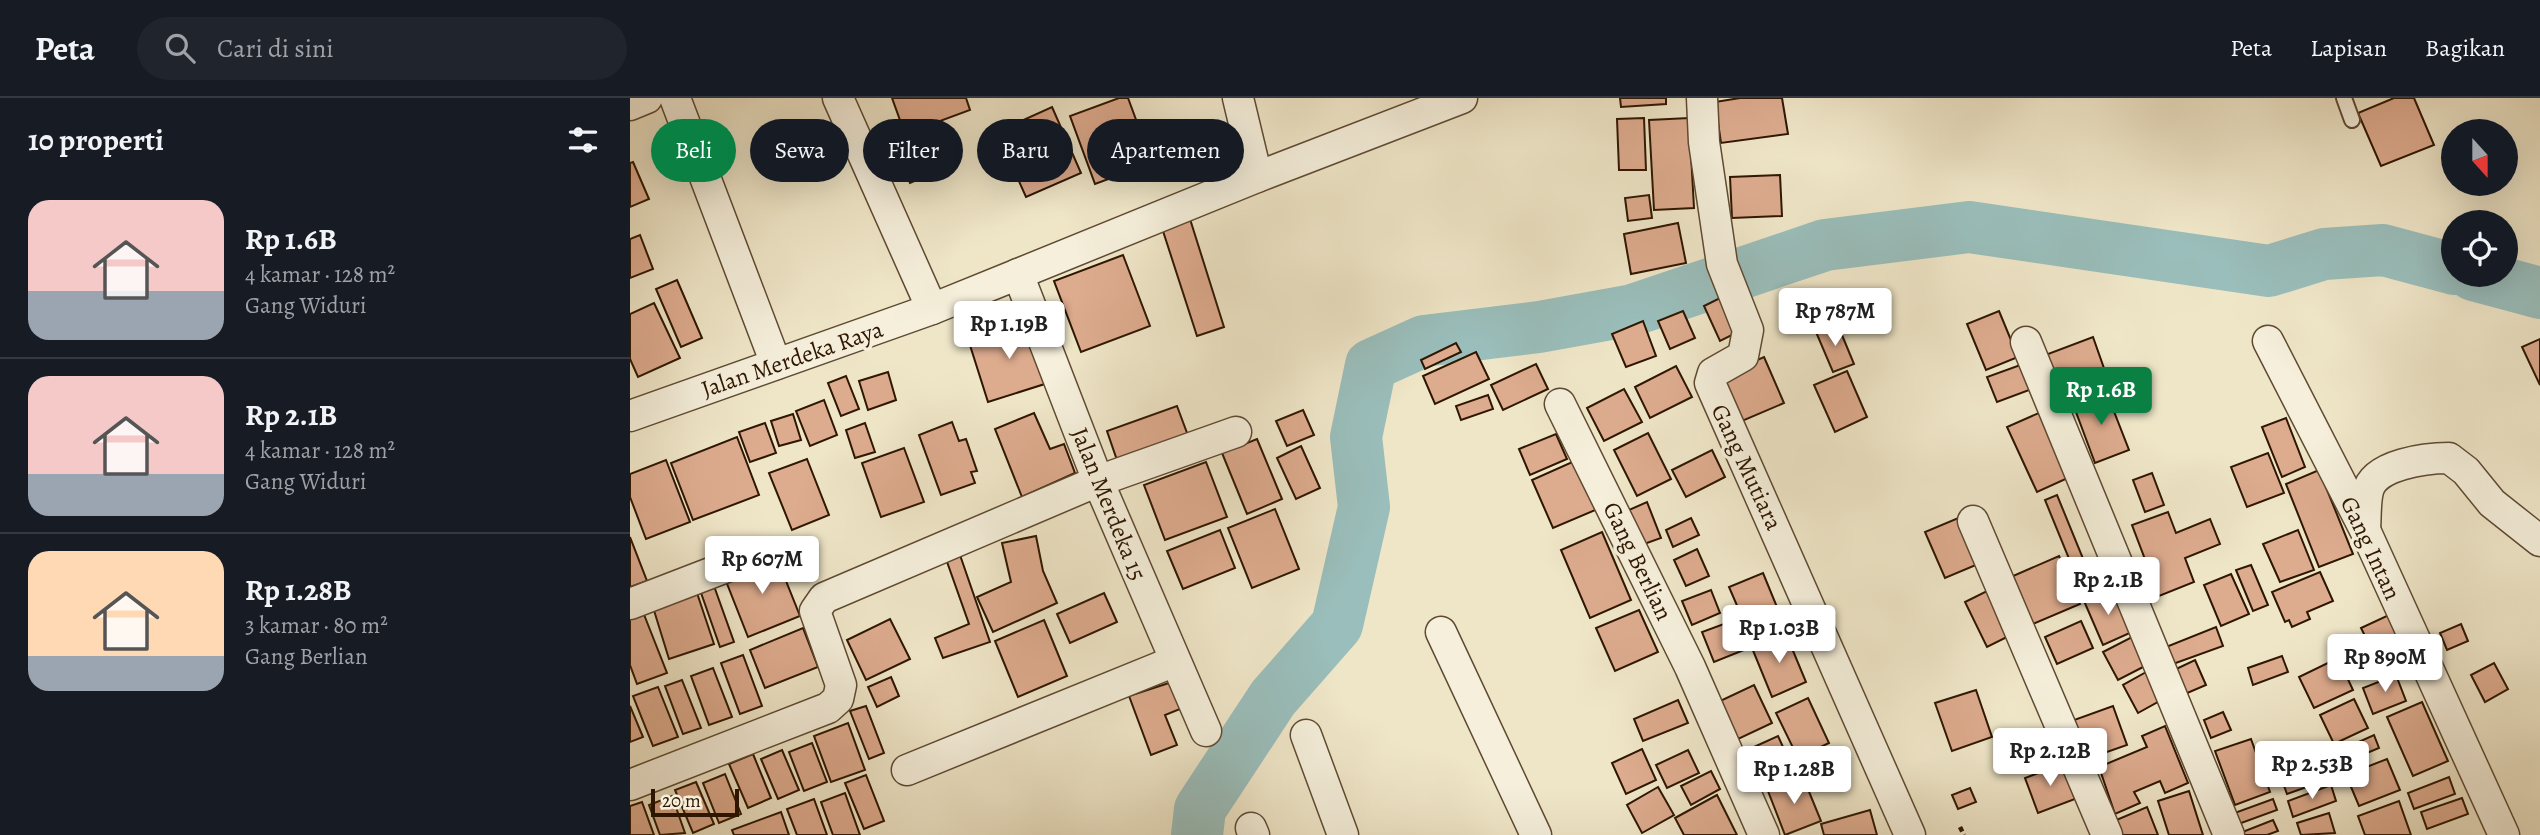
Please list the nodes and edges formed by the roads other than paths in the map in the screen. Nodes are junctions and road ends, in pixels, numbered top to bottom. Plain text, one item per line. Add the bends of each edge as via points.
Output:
1 (647, 98) edge
2 (675, 98) edge
3 (838, 98) edge
4 (1238, 98) edge
5 (1462, 98) edge
6 (1702, 98) edge
7 (2344, 98) edge
8 (630, 105) edge
9 (2352, 120) dead end
10 (1257, 177) junction
11 (1018, 274) junction
12 (932, 309) junction
13 (2268, 341) dead end
14 (2026, 342) dead end
15 (776, 364) junction
16 (1560, 404) dead end
17 (630, 416) edge
18 (1236, 432) dead end
19 (1098, 481) junction
20 (1973, 521) dead end
21 (2365, 530) junction
22 (2540, 541) edge
23 (734, 564) dead end
24 (630, 604) edge
25 (1441, 632) dead end
26 (1175, 661) junction
27 (1206, 731) dead end
28 (1306, 735) dead end
29 (908, 770) dead end
30 (630, 785) edge
31 (1343, 835) edge
32 (1536, 835) edge
33 (1764, 835) edge
34 (1910, 835) edge
35 (2107, 835) edge
36 (2229, 835) edge
37 (2504, 835) edge

1 - 8 street
2 - 15 street
3 - 12 street
4 - 10 street
5 - 10 street, Jalan Merdeka Raya
6 - 34 street, Gang Mutiara via 1722,264 1748,330 1743,356 1713,373 1710,383
7 - 9 lane
10 - 11 street, Jalan Merdeka Raya
11 - 12 street, Jalan Merdeka Raya
11 - 19 street, Jalan Merdeka 15
12 - 15 street, Jalan Merdeka Raya
13 - 21 street, Gang Intan
14 - 36 street
15 - 17 street, Jalan Merdeka Raya
16 - 33 street, Gang Berlian via 1690,667
18 - 19 street
19 - 26 street, Jalan Merdeka 15
19 - 30 street via 824,598 815,611 841,685 838,699 828,708
20 - 35 street
21 - 22 street via 2368,488 2382,474 2405,462 2449,458 2492,503
21 - 37 street, Gang Intan
23 - 24 street
25 - 32 street
26 - 27 street, Jalan Merdeka 15
26 - 29 street
28 - 31 street

